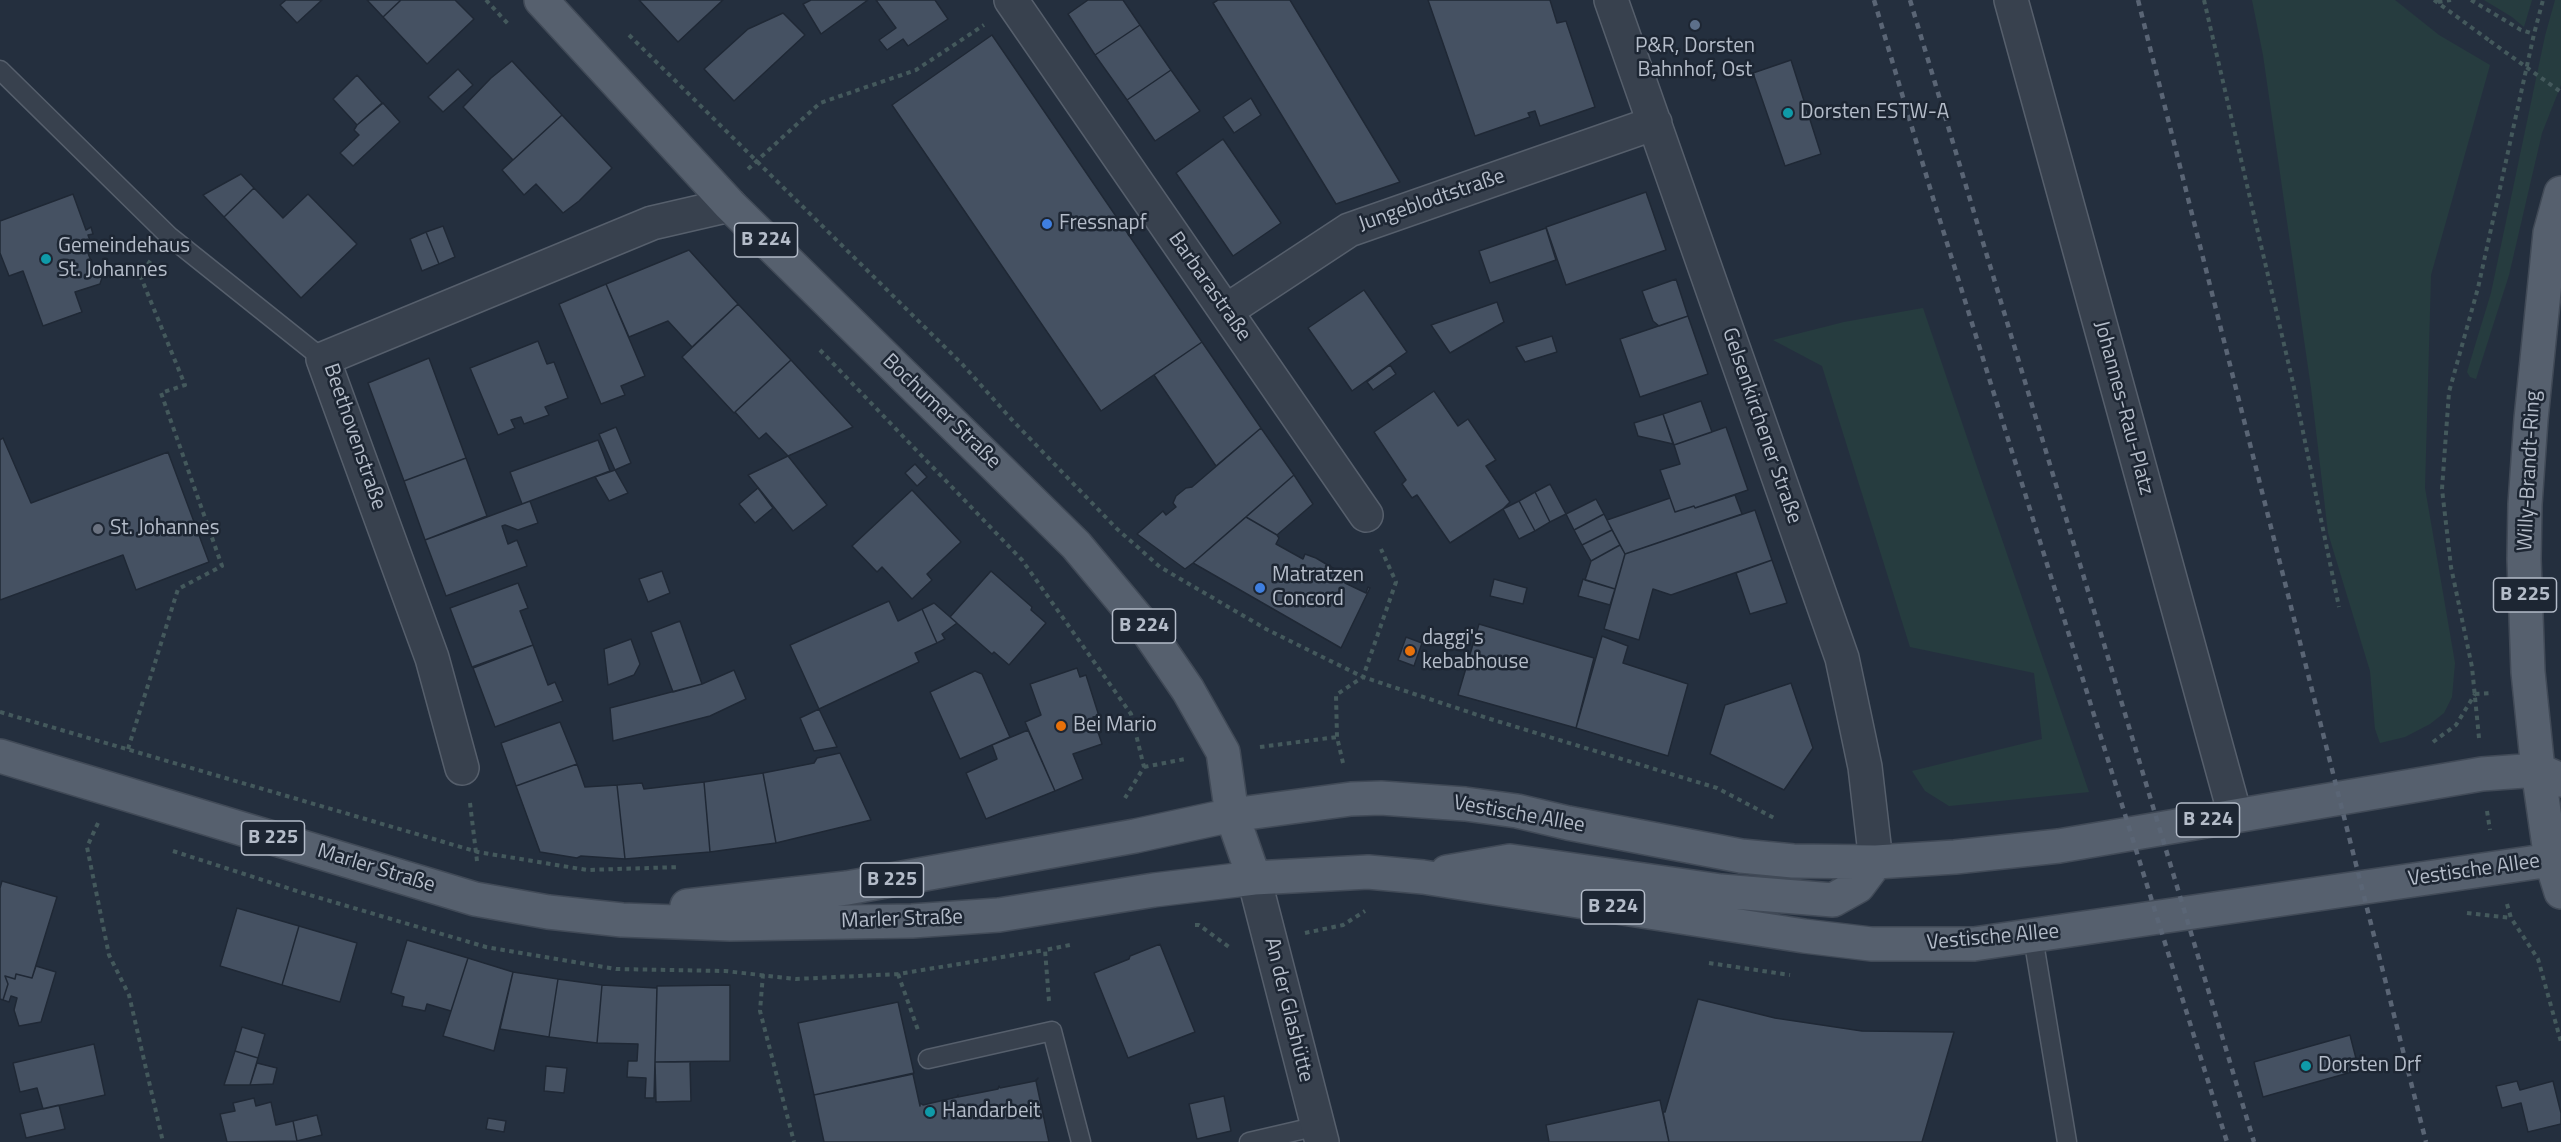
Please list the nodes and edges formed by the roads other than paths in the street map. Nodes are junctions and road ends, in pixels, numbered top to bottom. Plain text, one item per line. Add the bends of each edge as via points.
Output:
1 (541, 0) edge
2 (1611, 0) edge
3 (2011, 0) edge
4 (1012, 2) edge
5 (0, 70) edge
6 (1655, 123) junction
7 (2561, 194) edge
8 (725, 199) junction
9 (1226, 311) junction
10 (323, 359) junction
11 (1366, 515) road end
12 (0, 756) edge
13 (462, 768) road end
14 (2550, 775) edge
15 (1232, 814) junction
16 (2235, 815) junction
17 (2556, 857) edge
18 (1876, 862) junction
19 (1423, 877) junction
20 (1254, 878) junction
21 (2561, 892) edge
22 (548, 912) junction
23 (2033, 937) junction
24 (928, 1059) road end
25 (1320, 1134) edge
26 (1081, 1142) edge
27 (1249, 1142) edge
28 (2067, 1142) edge

1 - 8 main road, Bochumer Straße / B 224
2 - 6 street, Gelsenkirchener Straße
3 - 16 street, Johannes-Rau-Platz
4 - 9 street, Barbarastraße
5 - 10 lane via 169,236
6 - 9 street, Jungeblodtstraße via 1349,230
6 - 18 street, Gelsenkirchener Straße via 1842,658 1865,767
7 - 14 main road, Willy-Brandt-Ring / B 225 via 2550,234 2525,504 2528,672
8 - 10 street, Beethovenstraße via 652,223
8 - 15 main road, Bochumer Straße / B 224 via 1076,545 1147,630 1188,690 1223,752
9 - 11 street, Barbarastraße
10 - 13 street, Beethovenstraße via 432,658
12 - 22 main road, Marler Straße / B 225 via 475,899
14 - 16 main road, Vestische Allee / B 224 via 2482,774
14 - 17 main road, Willy-Brandt-Ring
15 - 18 main road, Vestische Allee / B 224 via 1351,799 1465,804 1741,856
15 - 20 main road, Bochumer Straße / B 224
15 - 22 main road, Marler Straße / B 225 via 1136,836 848,888 657,909
16 - 18 main road, Vestische Allee / B 224 via 2059,846
17 - 21 main road, Willy-Brandt-Ring
17 - 23 main road, Vestische Allee / B 224
18 - 19 main road, Vestische Allee via 1858,886 1833,900 1721,891 1510,861
19 - 20 main road, Vestische Allee / B 224 via 1368,872
19 - 23 main road, Vestische Allee / B 224 via 1871,944 1974,944
20 - 22 main road, Marler Straße / B 225 via 999,915 912,921 730,924 622,920
20 - 25 street, An der Glashütte
23 - 28 lane
24 - 26 lane via 1052,1031
25 - 27 lane

